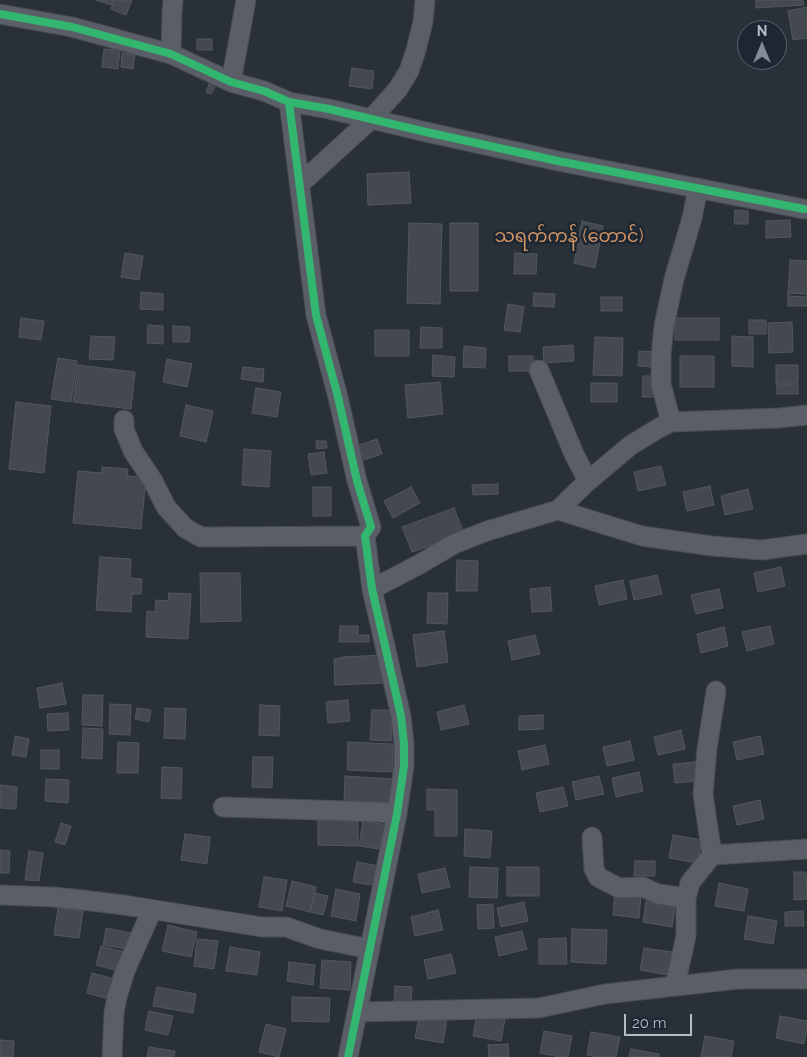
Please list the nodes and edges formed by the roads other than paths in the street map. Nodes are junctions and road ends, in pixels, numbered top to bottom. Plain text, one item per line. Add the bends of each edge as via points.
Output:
1 (173, 0) edge
2 (246, 0) edge
3 (425, 0) edge
4 (2, 15) edge
5 (170, 54) junction
6 (231, 82) junction
7 (290, 102) junction
8 (371, 119) junction
9 (300, 184) junction
10 (698, 188) junction
11 (804, 209) dead end
12 (539, 370) dead end
13 (807, 415) edge
14 (124, 420) dead end
15 (671, 422) junction
16 (588, 481) junction
17 (558, 510) junction
18 (365, 536) junction
19 (807, 544) edge
20 (372, 589) junction
21 (716, 691) dead end
22 (223, 807) dead end
23 (397, 814) junction
24 (592, 836) dead end
25 (807, 848) edge
26 (712, 855) junction
27 (0, 895) edge
28 (686, 898) junction
29 (152, 910) junction
30 (370, 949) junction
31 (807, 979) edge
32 (675, 986) junction
33 (357, 1012) junction
34 (112, 1057) edge
35 (348, 1057) edge

1 - 5 street
2 - 6 street
3 - 8 street via 424,22 409,71 398,89
4 - 5 street via 72,27
5 - 6 street
6 - 7 street
7 - 8 street
7 - 9 street
8 - 9 street
8 - 10 street
9 - 18 street via 316,315 371,526
10 - 11 street
10 - 15 street via 664,326 661,384
12 - 16 street
13 - 15 street
14 - 18 street via 124,429 134,452 166,507 185,528 201,537
15 - 16 street via 631,445
16 - 17 street
17 - 19 street via 642,536 712,546 762,550
17 - 20 street via 454,544
18 - 20 street
20 - 23 street via 401,716 404,766
21 - 26 street via 703,794
22 - 23 street
23 - 30 street
24 - 28 street via 594,869 598,877 619,888 644,887 658,894
25 - 26 street
26 - 28 street via 690,883
27 - 29 street via 53,896
28 - 32 street via 686,936
29 - 30 street via 262,927 286,927 320,939
29 - 34 street via 125,971 117,998
30 - 33 street
31 - 32 street via 738,979
32 - 33 street via 605,994 538,1008
33 - 35 street

